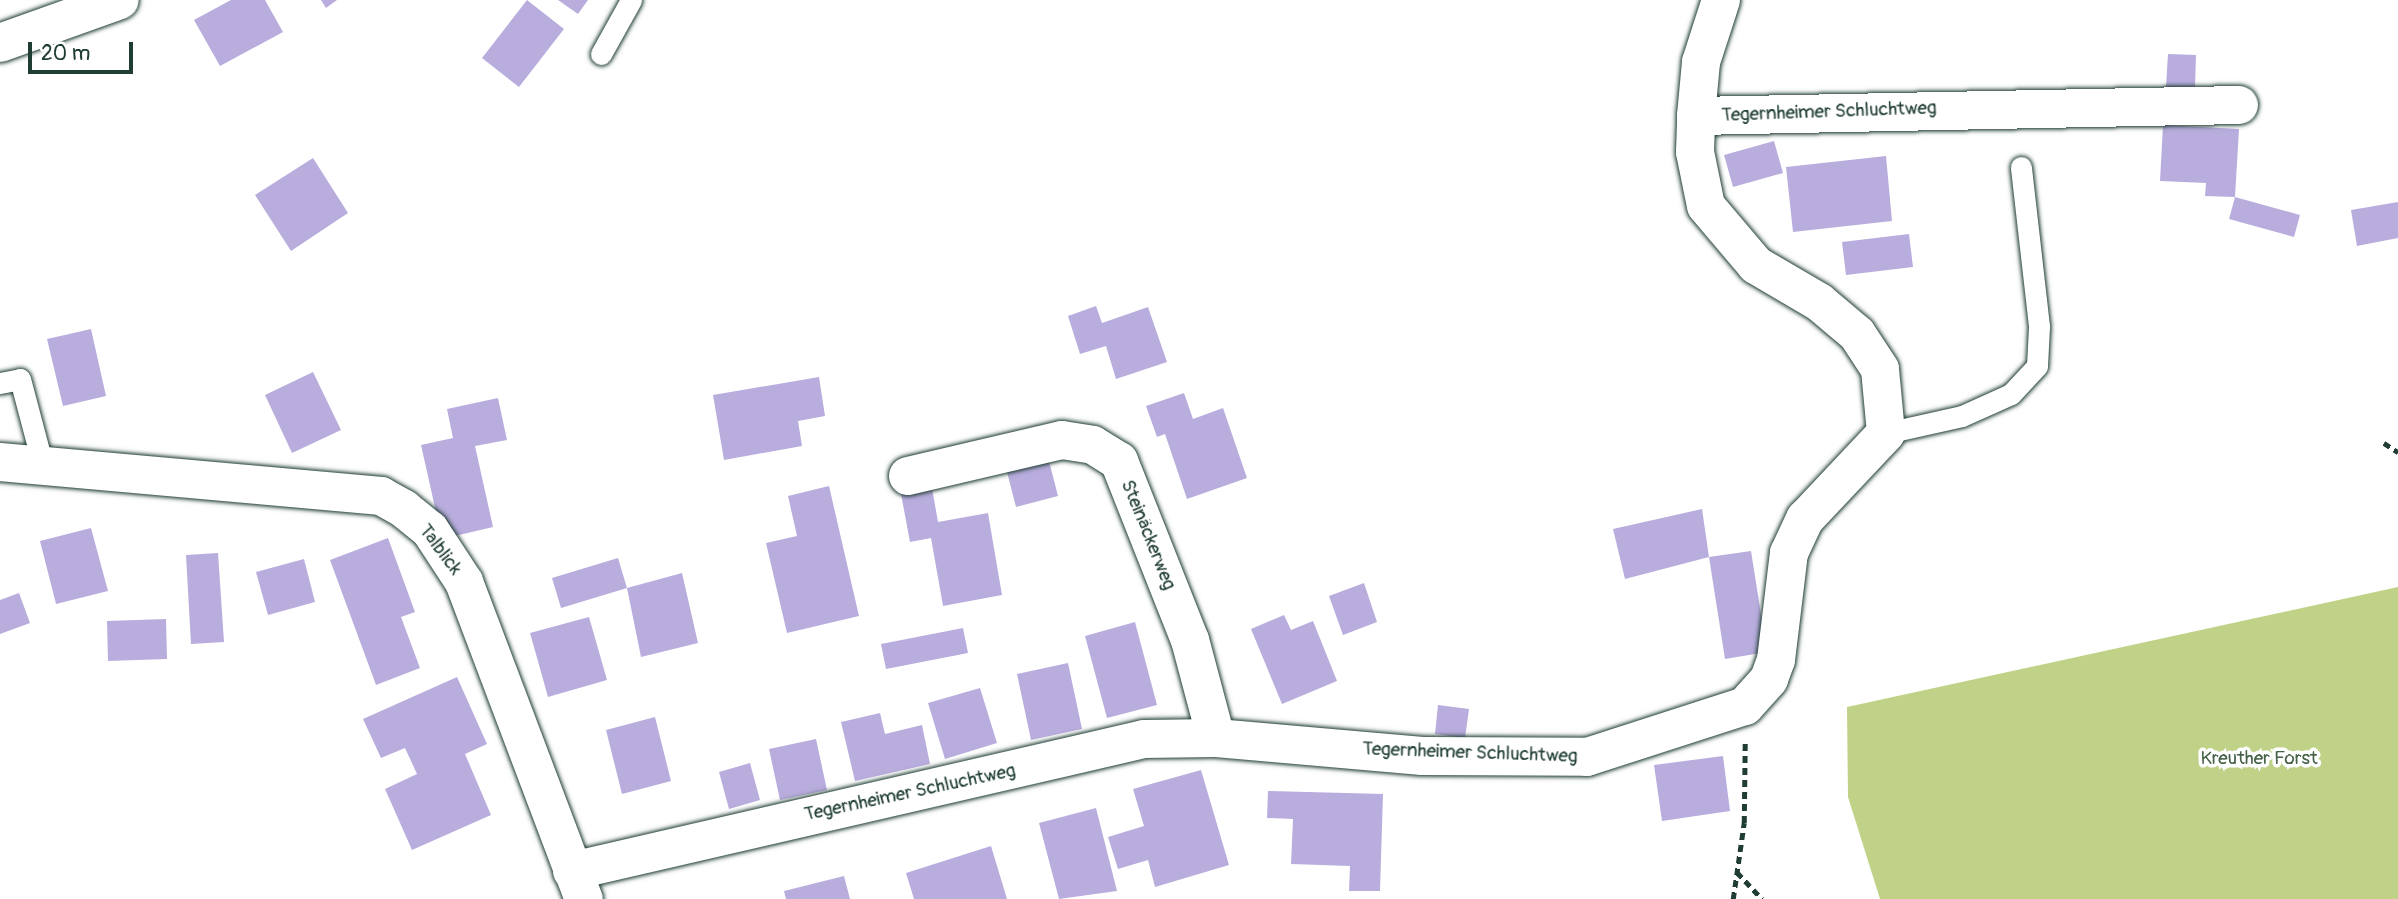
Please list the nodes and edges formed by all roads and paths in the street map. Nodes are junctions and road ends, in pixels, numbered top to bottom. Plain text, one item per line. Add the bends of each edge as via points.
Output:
1 (120, 0) edge
2 (631, 0) edge
3 (1721, 0) edge
4 (0, 43) edge
5 (601, 54) dead end
6 (2239, 105) dead end
7 (1696, 116) junction
8 (2021, 167) dead end
9 (0, 383) edge
10 (1886, 433) junction
11 (2384, 443) dead end
12 (2398, 452) edge
13 (0, 463) edge
14 (43, 466) junction
15 (908, 476) dead end
16 (1745, 706) junction
17 (1216, 738) junction
18 (1737, 872) junction
19 (578, 885) edge
20 (1733, 899) edge
21 (1762, 899) edge

1 - 4 street
2 - 5 lane
3 - 7 street via 1701,62
6 - 7 street, Tegernheimer Schluchtweg
7 - 10 street, Tegernheimer Schluchtweg via 1695,152 1706,206 1756,265 1819,302 1857,334 1880,369
8 - 10 lane via 2039,326 2037,366 2011,394 1962,416
9 - 14 lane via 20,379
10 - 16 street via 1805,519 1789,552 1773,670
11 - 12 path
13 - 14 street, Talblick
14 - 19 street, Talblick via 381,496 404,509 430,530 464,582
15 - 17 street, Steinäckerweg via 1062,440 1093,444 1119,461 1190,640
16 - 17 street, Tegernheimer Schluchtweg via 1587,757 1422,756
16 - 18 path
17 - 19 street, Tegernheimer Schluchtweg via 1143,739
18 - 20 path
18 - 21 path

